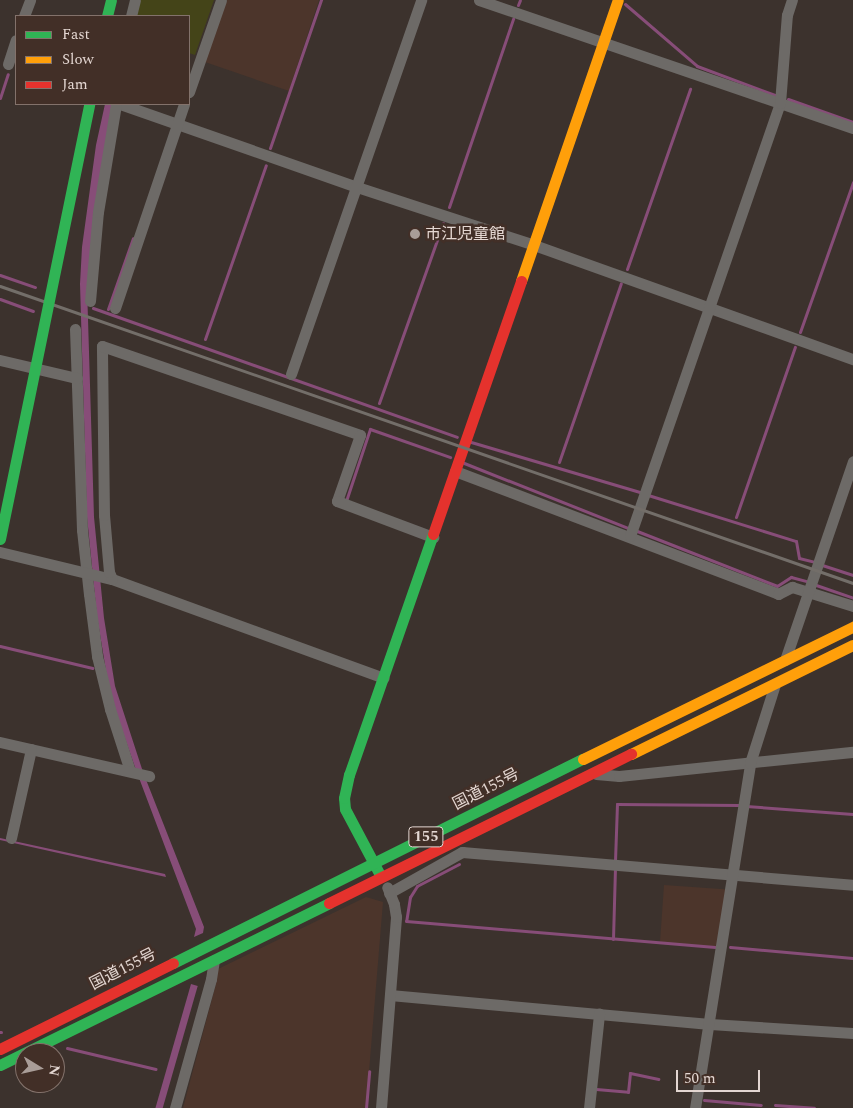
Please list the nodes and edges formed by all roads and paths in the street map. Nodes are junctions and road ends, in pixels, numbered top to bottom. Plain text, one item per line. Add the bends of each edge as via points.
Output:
1 (30, 0) edge
2 (111, 0) edge
3 (135, 0) edge
4 (221, 0) edge
5 (421, 0) edge
6 (479, 0) edge
7 (618, 0) edge
8 (792, 0) edge
9 (24, 15) edge
10 (107, 15) edge
11 (131, 15) edge
12 (602, 42) junction
13 (15, 43) edge
14 (8, 64) edge
15 (190, 89) edge
16 (780, 103) junction
17 (89, 105) edge
18 (116, 105) edge
19 (123, 105) edge
20 (184, 105) edge
21 (177, 124) junction
22 (853, 128) edge
23 (357, 187) junction
24 (534, 245) junction
25 (90, 301) dead end
26 (115, 308) dead end
27 (709, 308) junction
28 (75, 329) dead end
29 (853, 359) edge
30 (0, 360) edge
31 (291, 374) dead end
32 (77, 378) junction
33 (853, 461) edge
34 (456, 471) junction
35 (630, 536) junction
36 (433, 537) junction
37 (0, 539) edge
38 (0, 552) edge
39 (87, 573) junction
40 (112, 580) junction
41 (810, 592) junction
42 (853, 606) edge
43 (853, 627) edge
44 (853, 645) edge
45 (784, 662) junction
46 (384, 678) junction
47 (776, 682) junction
48 (0, 742) edge
49 (31, 749) junction
50 (853, 752) edge
51 (750, 763) junction
52 (132, 771) junction
53 (592, 774) junction
54 (148, 775) dead end
55 (11, 838) dead end
56 (374, 862) junction
57 (733, 874) junction
58 (382, 877) junction
59 (853, 885) edge
60 (390, 893) junction
61 (214, 960) junction
62 (390, 994) junction
63 (599, 1014) junction
64 (710, 1024) junction
65 (853, 1033) edge
66 (0, 1049) edge
67 (0, 1065) edge
68 (175, 1108) edge
69 (381, 1108) edge
70 (589, 1108) edge
71 (695, 1108) edge

1 - 9 street
2 - 10 main road
3 - 11 street
4 - 15 street
5 - 23 street
6 - 12 street
7 - 12 main road
8 - 16 street via 787,15
12 - 16 street
12 - 24 main road
13 - 14 street
16 - 22 street
16 - 27 street
17 - 37 main road, bridge
18 - 25 street via 98,212
19 - 21 street
20 - 21 street
21 - 23 street
21 - 26 street
23 - 24 street
23 - 31 street
24 - 27 street
24 - 34 main road
27 - 29 street
27 - 35 street
28 - 32 street
30 - 32 street
32 - 39 street via 82,530
33 - 41 street
34 - 35 street
34 - 36 main road
35 - 41 street via 778,594 792,587
36 - 40 street via 338,501 360,435 102,346 104,515
36 - 46 main road
38 - 39 street
39 - 40 street
39 - 52 street via 98,656 110,709
40 - 46 street
41 - 42 street
41 - 45 street
43 - 45 main road, 国道155号 / 155
44 - 47 main road, 国道155号 / 155
45 - 56 main road, 国道155号 / 155
46 - 56 main road via 349,775 344,798 345,809
47 - 51 street
47 - 53 main road, 国道155号 / 155
48 - 49 street
49 - 52 street
49 - 55 street
50 - 51 street
51 - 53 street via 619,776
51 - 57 street
52 - 54 street
53 - 58 main road, 国道155号 / 155
56 - 58 main road
56 - 66 main road, 国道155号 / 155
57 - 59 street
57 - 60 street via 462,852
57 - 64 street
58 - 60 street
58 - 61 main road, 国道155号 / 155
60 - 62 street via 396,917
61 - 67 main road, 国道155号 / 155
61 - 68 street
62 - 63 street
62 - 69 street
63 - 64 street
63 - 70 street
64 - 65 street
64 - 71 street

